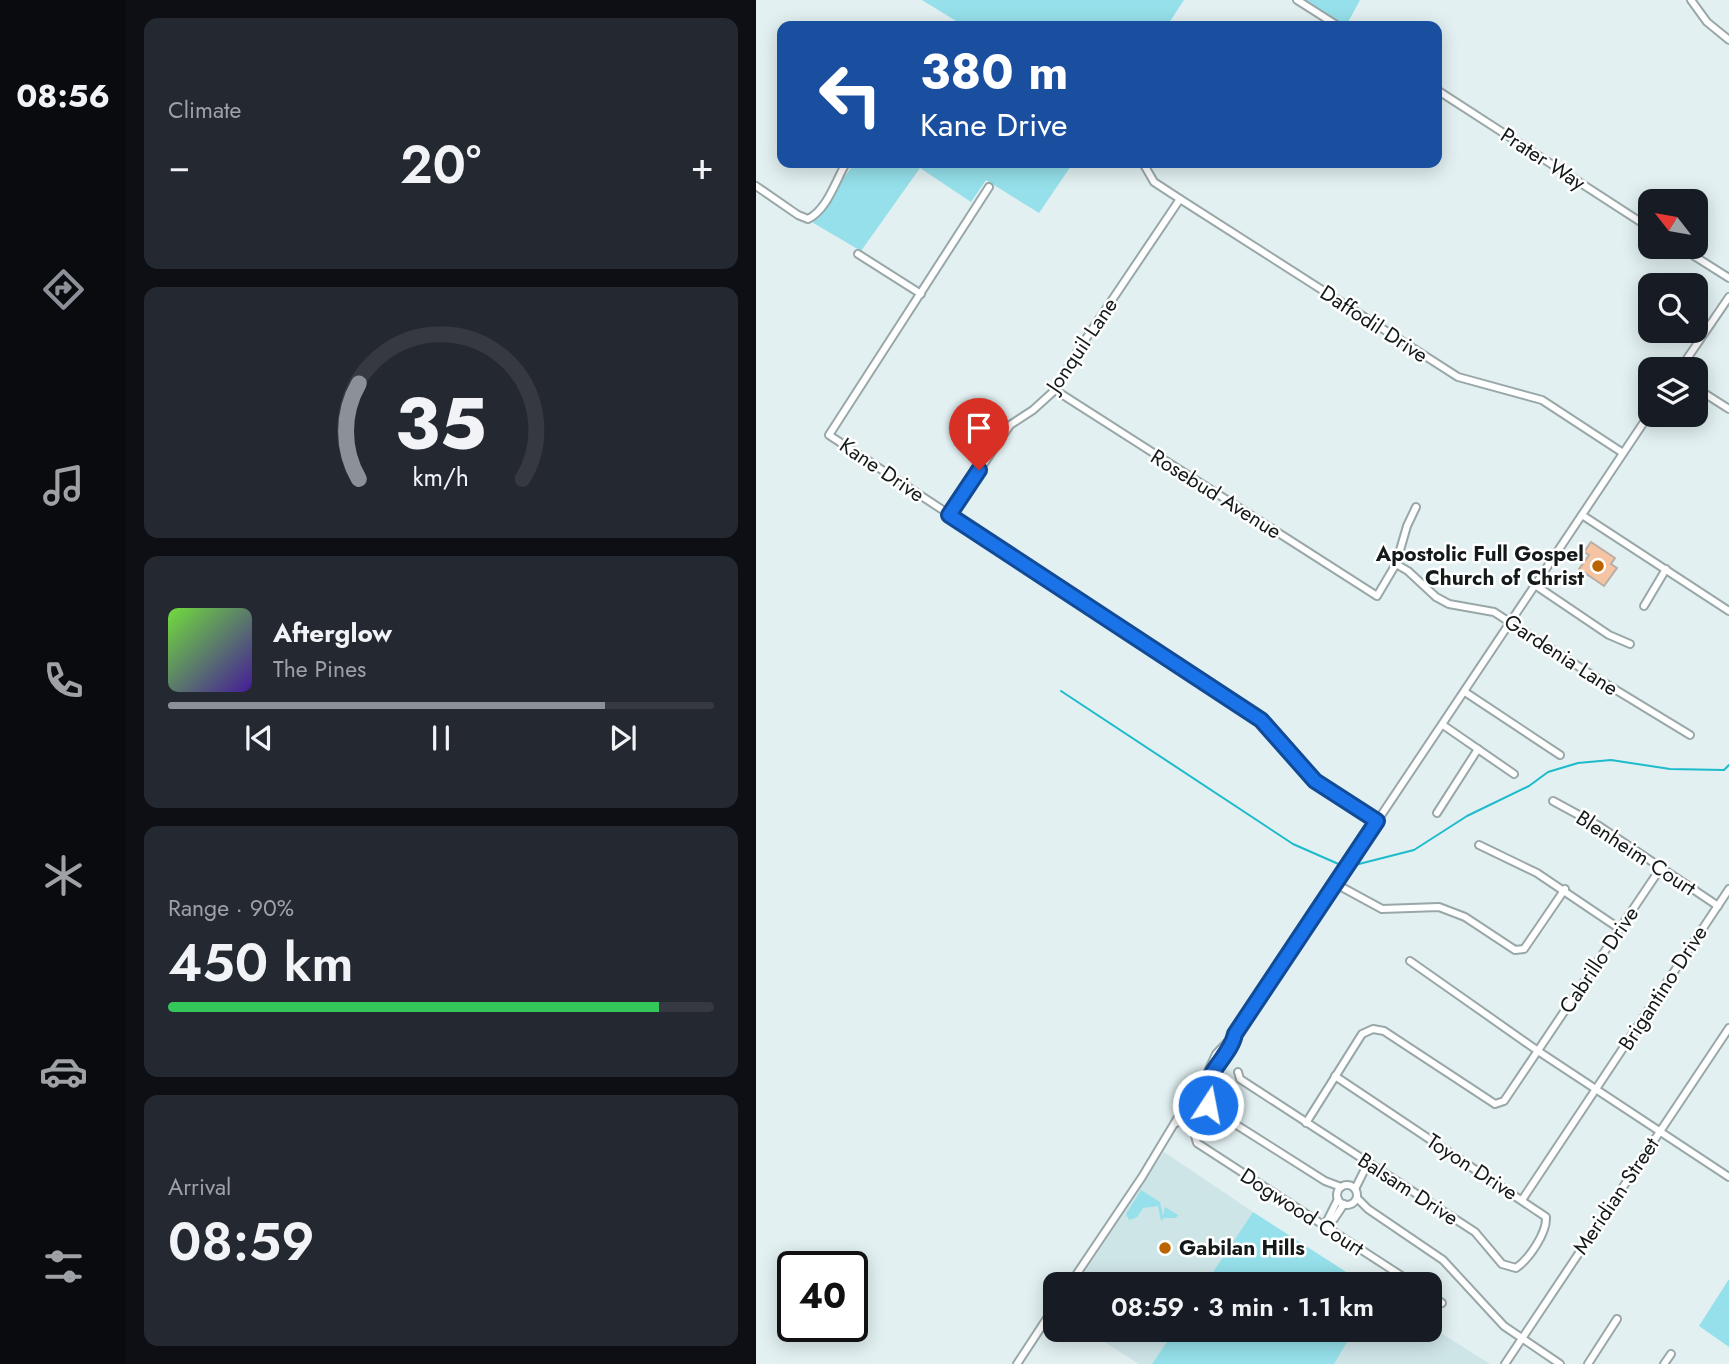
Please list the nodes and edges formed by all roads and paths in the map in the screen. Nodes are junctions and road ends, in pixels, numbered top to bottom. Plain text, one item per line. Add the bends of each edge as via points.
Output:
1 (1297, 0) edge
2 (1691, 0) edge
3 (1330, 21) edge
4 (1729, 40) edge
5 (1442, 93) edge
6 (843, 168) edge
7 (1146, 168) edge
8 (756, 186) edge
9 (989, 187) dead end
10 (1180, 200) junction
11 (1638, 220) edge
12 (858, 254) dead end
13 (1699, 259) edge
14 (1729, 278) edge
15 (920, 294) junction
16 (1729, 297) edge
17 (1688, 357) edge
18 (1055, 390) junction
19 (1708, 396) edge
20 (1729, 409) edge
21 (1641, 427) edge
22 (1623, 453) junction
23 (1416, 507) dead end
24 (949, 515) junction
25 (1582, 515) junction
26 (1396, 564) junction
27 (1666, 569) junction
28 (1535, 585) junction
29 (1644, 606) dead end
30 (1729, 611) edge
31 (1510, 622) junction
32 (1630, 644) dead end
33 (1465, 692) junction
34 (1443, 725) junction
35 (1690, 734) dead end
36 (1478, 749) junction
37 (1560, 755) dead end
38 (1514, 774) dead end
39 (1553, 801) dead end
40 (1437, 813) dead end
41 (1377, 821) junction
42 (1479, 845) dead end
43 (1660, 869) junction
44 (1336, 884) junction
45 (1565, 889) junction
46 (1729, 889) edge
47 (1718, 906) junction
48 (1620, 929) junction
49 (1410, 961) dead end
50 (1729, 1028) edge
51 (1235, 1034) junction
52 (1538, 1051) junction
53 (1238, 1072) dead end
54 (1335, 1076) junction
55 (1598, 1088) junction
56 (1195, 1091) junction
57 (1207, 1098) junction
58 (1186, 1104) junction
59 (1197, 1112) junction
60 (1224, 1117) junction
61 (1306, 1122) junction
62 (1176, 1123) junction
63 (1659, 1130) junction
64 (1195, 1136) dead end
65 (1368, 1163) junction
66 (1729, 1177) edge
67 (1352, 1187) junction
68 (1339, 1193) junction
69 (1522, 1200) junction
70 (1351, 1202) junction
71 (1326, 1224) junction
72 (1503, 1264) joint
73 (1078, 1272) edge
74 (1396, 1272) edge
75 (1617, 1319) dead end
76 (1043, 1324) edge
77 (1522, 1339) junction
78 (1671, 1354) dead end
79 (1017, 1364) edge
80 (1505, 1364) edge
81 (1560, 1364) edge
82 (1588, 1364) edge
83 (1664, 1364) edge

1 - 3 street
2 - 4 street via 1707,22
5 - 11 street, Prater Way
6 - 8 street via 827,198 808,219
7 - 10 street, Daffodil Drive via 1154,182
9 - 15 street
10 - 18 street, Jonquil Lane
10 - 22 street, Daffodil Drive via 1458,377 1538,398
12 - 15 street
13 - 14 street
15 - 24 street, Kane Drive via 829,435
16 - 17 street
18 - 24 street, Jonquil Lane via 1010,425
18 - 26 street, Rosebud Avenue via 1377,596
19 - 20 street
21 - 22 street
22 - 25 street
23 - 26 street
24 - 41 street, Kane Drive via 1261,720 1315,781
25 - 27 street
25 - 28 street
26 - 31 street, Gardenia Lane via 1449,604 1494,611
27 - 29 street
27 - 30 street
28 - 31 street
28 - 32 street
31 - 33 street
31 - 35 street, Gardenia Lane
33 - 34 street
33 - 37 street
34 - 36 street
34 - 41 street
36 - 38 street
36 - 40 street
39 - 43 street, Blenheim Court via 1599,826
41 - 44 street
42 - 45 street
43 - 47 street, Blenheim Court
43 - 48 street, Cabrillo Drive
44 - 45 street via 1382,909 1438,907 1465,917 1515,950 1524,949
44 - 51 street
45 - 48 street
46 - 47 street, Brigantino Drive
47 - 55 street, Brigantino Drive
48 - 52 street, Cabrillo Drive
49 - 52 street
50 - 63 street, Meridian Street
51 - 56 street via 1216,1054
51 - 57 street via 1210,1079
52 - 54 street, Cabrillo Drive via 1504,1101 1495,1104 1384,1031 1373,1029 1362,1034
52 - 55 street
53 - 61 street, Balsam Drive via 1240,1079
54 - 61 street
54 - 69 street, Toyon Drive
55 - 63 street
55 - 69 street, Brigantino Drive
56 - 57 street
56 - 58 street via 1187,1096
57 - 59 street via 1206,1108
57 - 60 street
58 - 59 street
58 - 62 street
59 - 60 street
59 - 62 street
60 - 68 street
61 - 65 street, Balsam Drive
62 - 73 street
63 - 66 street
63 - 77 street, Meridian Street
64 - 71 street, Dogwood Court via 1196,1143
65 - 67 street
65 - 72 street, Balsam Drive via 1475,1232
67 - 68 street
67 - 70 street
68 - 70 street
68 - 71 street
69 - 72 street, Toyon Drive via 1546,1217 1545,1229 1523,1263 1516,1268
70 - 71 street
70 - 77 street via 1443,1260 1484,1307
71 - 74 street, Dogwood Court
75 - 82 street
76 - 79 street
77 - 80 street, Meridian Street
77 - 81 street
78 - 83 street

